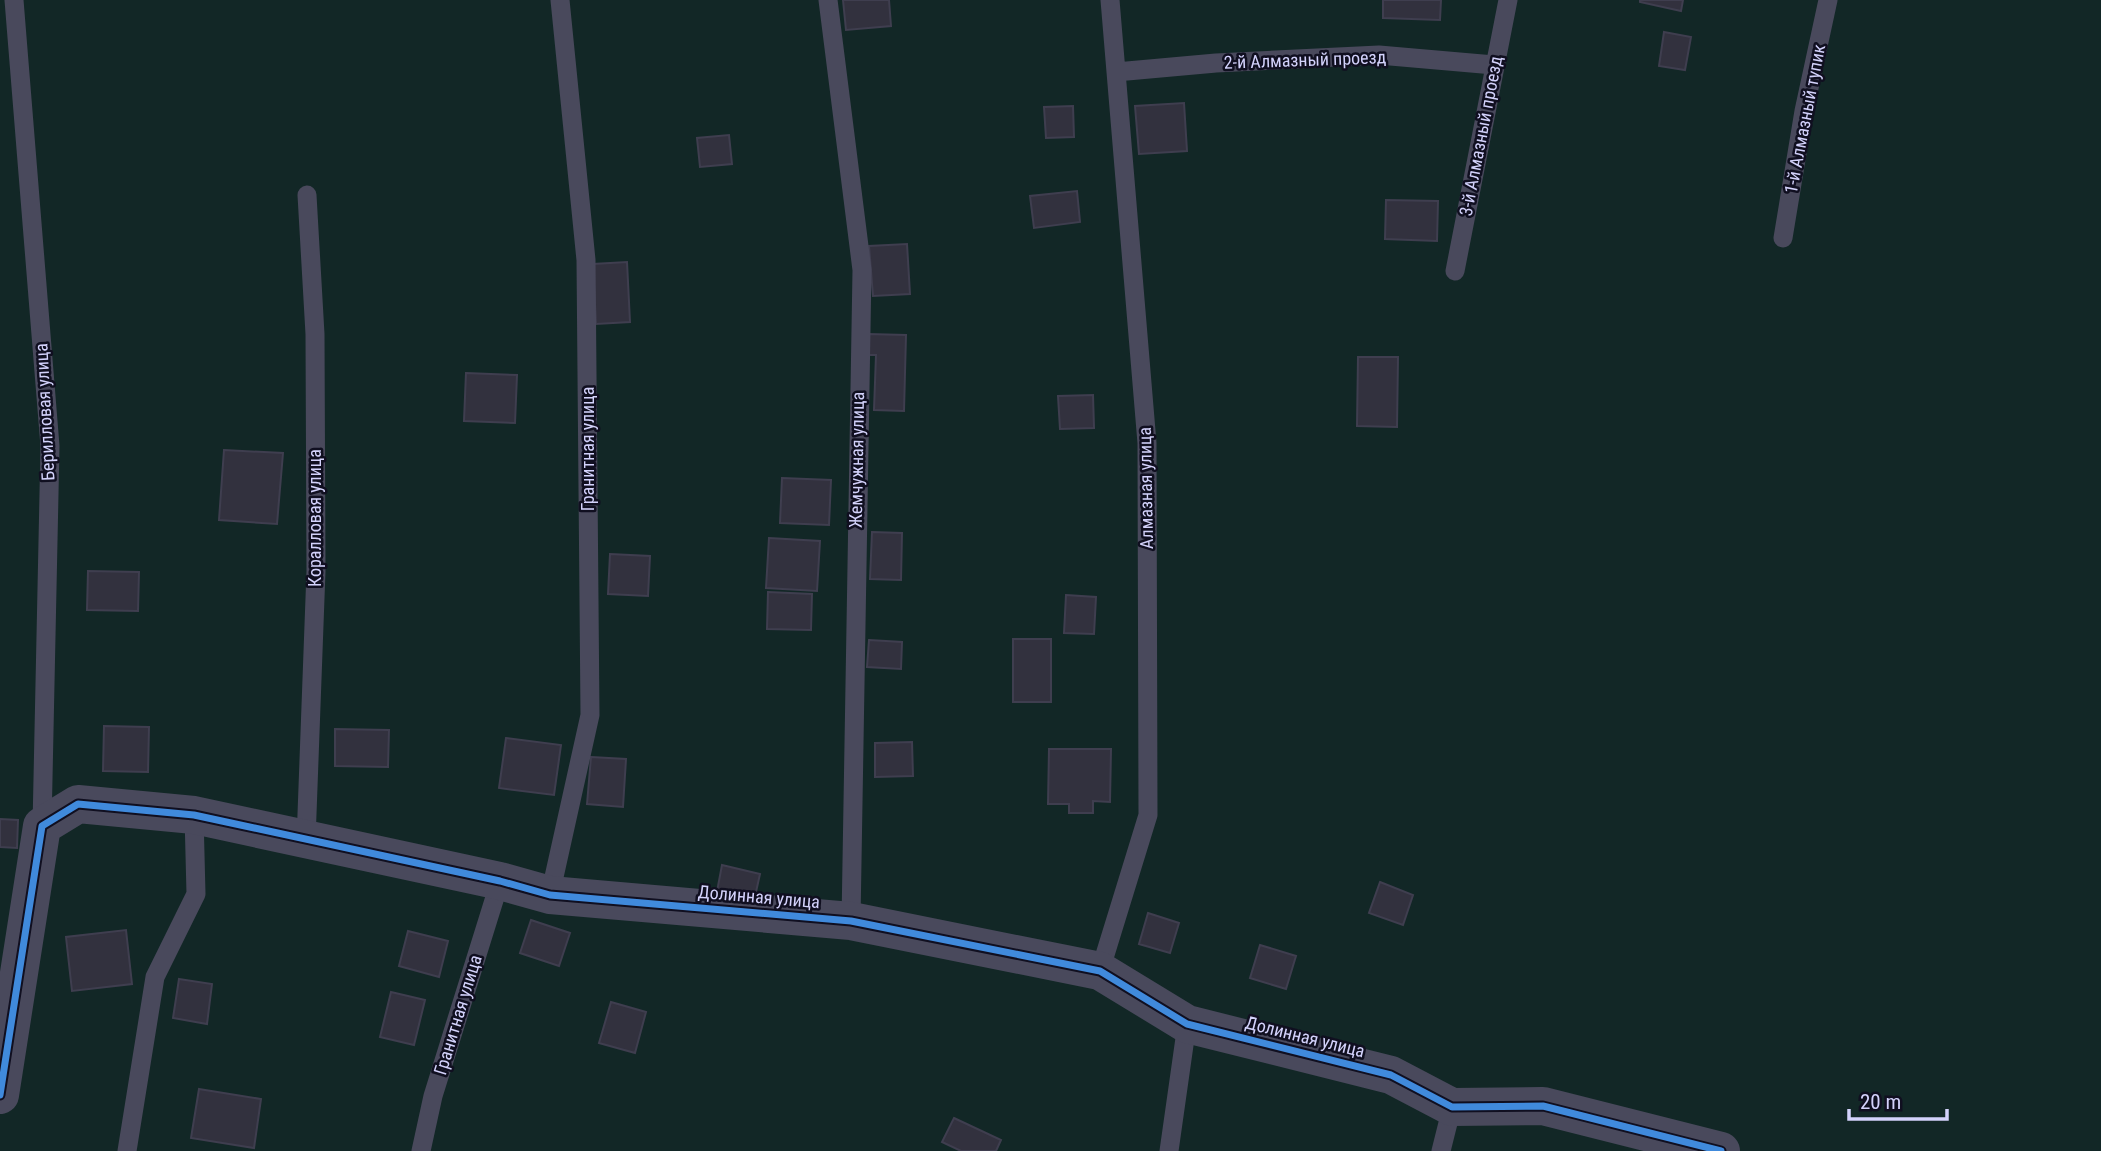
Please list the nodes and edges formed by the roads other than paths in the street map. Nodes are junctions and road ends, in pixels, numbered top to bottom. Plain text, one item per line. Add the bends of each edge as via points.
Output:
1 (14, 0) edge
2 (560, 0) edge
3 (828, 0) edge
4 (1110, 0) edge
5 (1508, 0) edge
6 (1828, 0) edge
7 (1494, 65) junction
8 (1116, 72) junction
9 (307, 195) dead end
10 (1783, 238) dead end
11 (1455, 271) dead end
12 (194, 815) junction
13 (42, 826) junction
14 (306, 841) junction
15 (500, 881) junction
16 (550, 895) junction
17 (851, 921) junction
18 (1100, 971) junction
19 (1187, 1024) junction
20 (0, 1095) edge
21 (1452, 1107) junction
22 (128, 1151) edge
23 (421, 1151) edge
24 (1169, 1151) edge
25 (1441, 1151) edge
26 (1718, 1151) edge

1 - 13 lane, Берилловая улица via 50,446
2 - 16 lane, Гранитная улица via 586,260 590,715
3 - 17 lane, Жемчужная улица via 862,270
4 - 8 lane, Алмазная улица
5 - 7 lane, 3-й Алмазный проезд
6 - 10 lane, 1-й Алмазный тупик
7 - 8 lane, 2-й Алмазный проезд via 1378,55
7 - 11 lane, 3-й Алмазный проезд
8 - 18 lane, Алмазная улица via 1147,443 1148,815
9 - 14 lane, Коралловая улица via 315,334 316,571
12 - 13 street, Долинная улица via 78,804
12 - 14 street, Долинная улица
12 - 22 lane via 196,894 155,977
13 - 20 street
14 - 15 street, Долинная улица
15 - 16 street, Долинная улица
15 - 23 lane, Гранитная улица via 433,1096
16 - 17 street, Долинная улица
17 - 18 street, Долинная улица
18 - 19 street, Долинная улица
19 - 21 street, Долинная улица via 1391,1075
19 - 24 lane
21 - 25 lane
21 - 26 street, Долинная улица via 1543,1106

